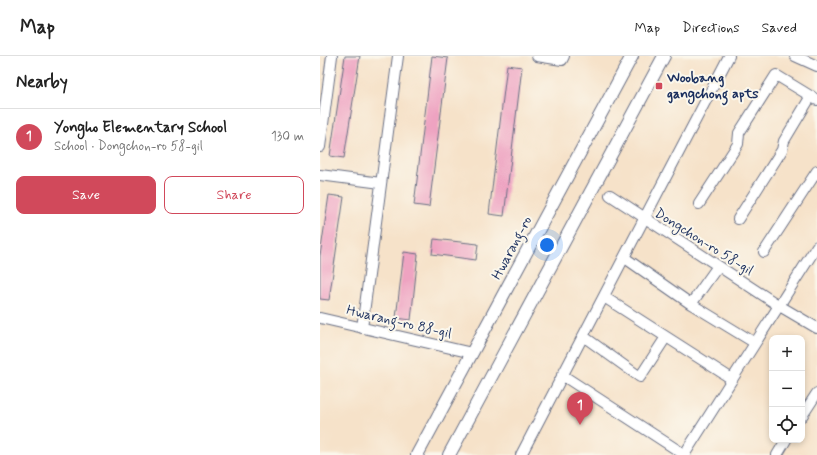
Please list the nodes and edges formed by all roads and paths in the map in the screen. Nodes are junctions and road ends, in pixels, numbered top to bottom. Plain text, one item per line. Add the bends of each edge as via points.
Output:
1 (332, 56) edge
2 (398, 56) edge
3 (537, 56) edge
4 (632, 56) edge
5 (664, 56) edge
6 (729, 56) edge
7 (795, 56) edge
8 (563, 58) edge
9 (813, 64) edge
10 (814, 98) edge
11 (320, 147) edge
12 (817, 171) edge
13 (320, 175) edge
14 (381, 183) junction
15 (610, 195) dead end
16 (699, 204) dead end
17 (645, 219) junction
18 (738, 219) dead end
19 (817, 246) edge
20 (764, 252) dead end
21 (625, 258) junction
22 (718, 266) junction
23 (604, 297) junction
24 (691, 304) junction
25 (778, 305) junction
26 (320, 318) edge
27 (362, 328) junction
28 (817, 328) edge
29 (583, 336) junction
30 (666, 338) junction
31 (755, 343) junction
32 (472, 353) junction
33 (562, 376) junction
34 (732, 379) junction
35 (817, 393) edge
36 (805, 411) edge
37 (784, 443) edge
38 (417, 455) edge
39 (450, 455) edge
40 (521, 455) edge
41 (685, 455) edge
42 (777, 455) edge

1 - 11 street
2 - 14 street
3 - 8 street
4 - 32 main road, Hwarang-ro
5 - 39 main road
6 - 17 street
7 - 9 street
10 - 16 street via 776,75 739,133 738,144
10 - 18 street via 784,141 782,150
12 - 20 street
13 - 14 street
14 - 27 street
15 - 17 street
17 - 21 street, Dongchon-ro 58-gil
17 - 22 street, Dongchon-ro 58-gil
19 - 25 street
21 - 23 street, Dongchon-ro 58-gil
21 - 24 street
22 - 24 street
22 - 25 street, Dongchon-ro 58-gil
23 - 29 street, Dongchon-ro 58-gil
23 - 30 street
24 - 31 street
25 - 28 street, Dongchon-ro 58-gil
25 - 31 street
26 - 27 street, Hwarang-ro 88-gil
27 - 32 street, Hwarang-ro 88-gil
29 - 30 street via 640,377
29 - 33 street, Dongchon-ro 58-gil
30 - 34 street
31 - 34 street
32 - 38 main road, Hwarang-ro
33 - 40 street, Dongchon-ro 58-gil
33 - 41 street
34 - 41 street
35 - 36 street
37 - 42 street

